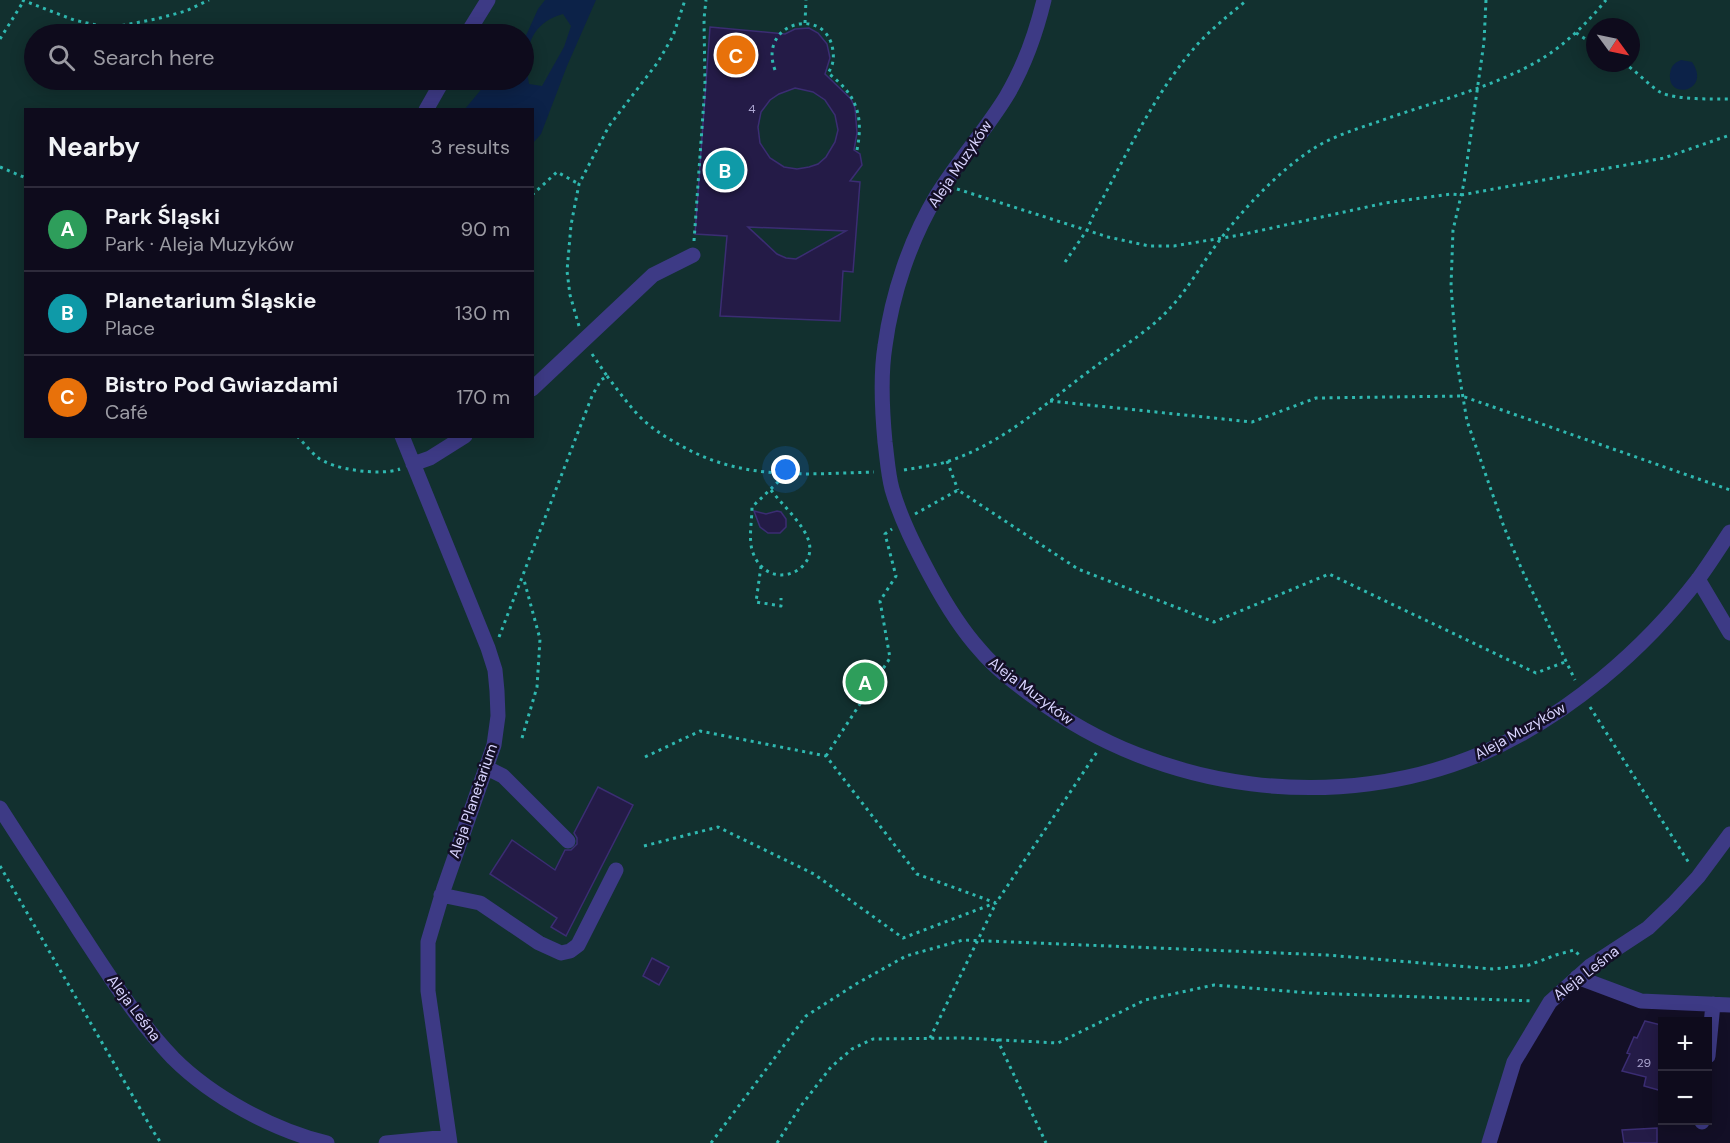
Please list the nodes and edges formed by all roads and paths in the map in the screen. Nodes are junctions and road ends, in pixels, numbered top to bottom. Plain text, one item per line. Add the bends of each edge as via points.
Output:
1 (23, 0) edge
2 (209, 0) edge
3 (488, 0) edge
4 (706, 0) edge
5 (806, 0) edge
6 (1044, 0) edge
7 (1247, 0) edge
8 (1486, 0) edge
9 (1606, 0) edge
10 (805, 23) junction
11 (92, 24) edge
12 (130, 24) edge
13 (473, 24) edge
14 (1576, 32) junction
15 (0, 39) edge
16 (1586, 39) edge
17 (775, 70) dead end
18 (1637, 72) edge
19 (1477, 88) junction
20 (437, 90) edge
21 (1730, 99) edge
22 (427, 108) edge
23 (1730, 135) edge
24 (857, 150) dead end
25 (0, 167) edge
26 (24, 177) edge
27 (579, 184) dead end
28 (944, 185) junction
29 (534, 193) edge
30 (1461, 195) junction
31 (1087, 230) junction
32 (1222, 237) junction
33 (693, 255) joint
34 (1065, 262) dead end
35 (607, 376) dead end
36 (534, 387) edge
37 (1462, 396) junction
38 (1050, 401) junction
39 (299, 438) edge
40 (403, 438) edge
41 (462, 438) edge
42 (947, 462) junction
43 (413, 464) junction
44 (889, 472) junction
45 (780, 473) junction
46 (771, 490) junction
47 (958, 490) junction
48 (1730, 490) edge
49 (904, 520) junction
50 (1730, 532) edge
51 (761, 566) junction
52 (523, 578) dead end
53 (1698, 579) junction
54 (781, 598) dead end
55 (1730, 633) edge
56 (1565, 662) junction
57 (1582, 694) junction
58 (522, 738) dead end
59 (1104, 741) junction
60 (826, 756) junction
61 (645, 757) dead end
62 (487, 768) junction
63 (0, 808) edge
64 (1730, 834) edge
65 (568, 841) dead end
66 (644, 846) dead end
67 (0, 866) edge
68 (616, 870) dead end
69 (1698, 877) junction
70 (441, 896) junction
71 (996, 903) junction
72 (976, 940) junction
73 (1590, 966) junction
74 (1577, 976) junction
75 (1550, 1002) junction
76 (1713, 1004) junction
77 (1730, 1005) edge
78 (1712, 1017) edge
79 (930, 1038) junction
80 (997, 1039) junction
81 (450, 1140) edge
82 (161, 1143) edge
83 (327, 1143) edge
84 (386, 1143) edge
85 (711, 1143) edge
86 (777, 1143) edge
87 (1046, 1143) edge
88 (1489, 1143) edge

1 - 11 path
1 - 15 path
2 - 12 path via 186,11
3 - 13 street
4 - 33 path via 705,85
5 - 10 path
6 - 28 street, Aleja Muzyków via 1032,41 1008,93
7 - 31 path via 1197,44 1161,93
8 - 19 path
9 - 14 path
10 - 17 path via 791,26 776,40 772,57
10 - 24 path via 822,31 832,45 834,58 828,73 854,100 860,127
14 - 16 path
14 - 19 path via 1542,58
18 - 21 path via 1664,94
19 - 30 path
19 - 32 path via 1318,146 1286,170
20 - 22 street
23 - 30 path via 1664,158
25 - 26 path
27 - 29 path via 557,172
28 - 31 path
28 - 44 street, Aleja Muzyków via 910,251 885,347 883,399
30 - 32 path via 1385,204
30 - 37 path via 1453,230 1451,286
31 - 32 path via 1163,247
31 - 34 path
32 - 38 path via 1160,318
33 - 36 street via 653,275
35 - 45 path via 640,417 687,449 726,466
37 - 38 path via 1316,398 1252,422
37 - 48 path
37 - 56 path via 1504,527
38 - 42 path via 1006,434
39 - 43 path via 319,458 345,469 395,471
40 - 43 street, Aleja Planetarium
41 - 43 street
42 - 44 path
42 - 47 path
43 - 62 street, Aleja Planetarium via 495,670 498,716
44 - 45 path
44 - 49 street, Aleja Muzyków
45 - 46 path
46 - 51 path via 752,507 752,551
46 - 51 path via 804,530 810,549 808,558 793,573 770,574
47 - 49 path
47 - 56 path via 1078,569 1214,622 1329,574 1536,673
49 - 59 street, Aleja Muzyków via 950,612 980,651 1043,704
49 - 60 path via 885,534 896,576 880,601 890,658
50 - 53 street, Aleja Muzyków
51 - 54 path via 756,602 781,606
52 - 58 path via 540,639 537,687
53 - 55 street
53 - 57 street, Aleja Muzyków via 1648,636
56 - 57 path
57 - 59 street, Aleja Muzyków via 1480,754 1417,776 1368,784 1323,788 1241,782 1167,765
57 - 69 path
59 - 71 path
60 - 61 path via 700,731
60 - 71 path via 916,873
62 - 65 street via 503,776
62 - 70 street, Aleja Planetarium
63 - 83 street, Aleja Leśna via 115,986 174,1059 210,1088 262,1119
64 - 69 street, Aleja Leśna
66 - 71 path via 718,827 814,874 903,938
67 - 82 path
68 - 70 street via 578,945 561,953 539,943 480,903
69 - 73 street, Aleja Leśna via 1648,928
70 - 81 street, Aleja Planetarium via 428,942 428,991
71 - 72 path
72 - 73 path via 1327,955 1493,969 1529,965 1574,950
72 - 79 path
72 - 85 path via 906,956 806,1016
73 - 74 street, Aleja Leśna
74 - 75 street, Aleja Leśna
74 - 76 street via 1641,1001
75 - 80 path via 1214,986 1145,1000 1058,1043
75 - 88 street, Aleja Leśna via 1514,1062
76 - 77 street
76 - 78 street
79 - 80 path
79 - 86 path via 873,1040 852,1049 831,1067
80 - 87 path
81 - 84 street

